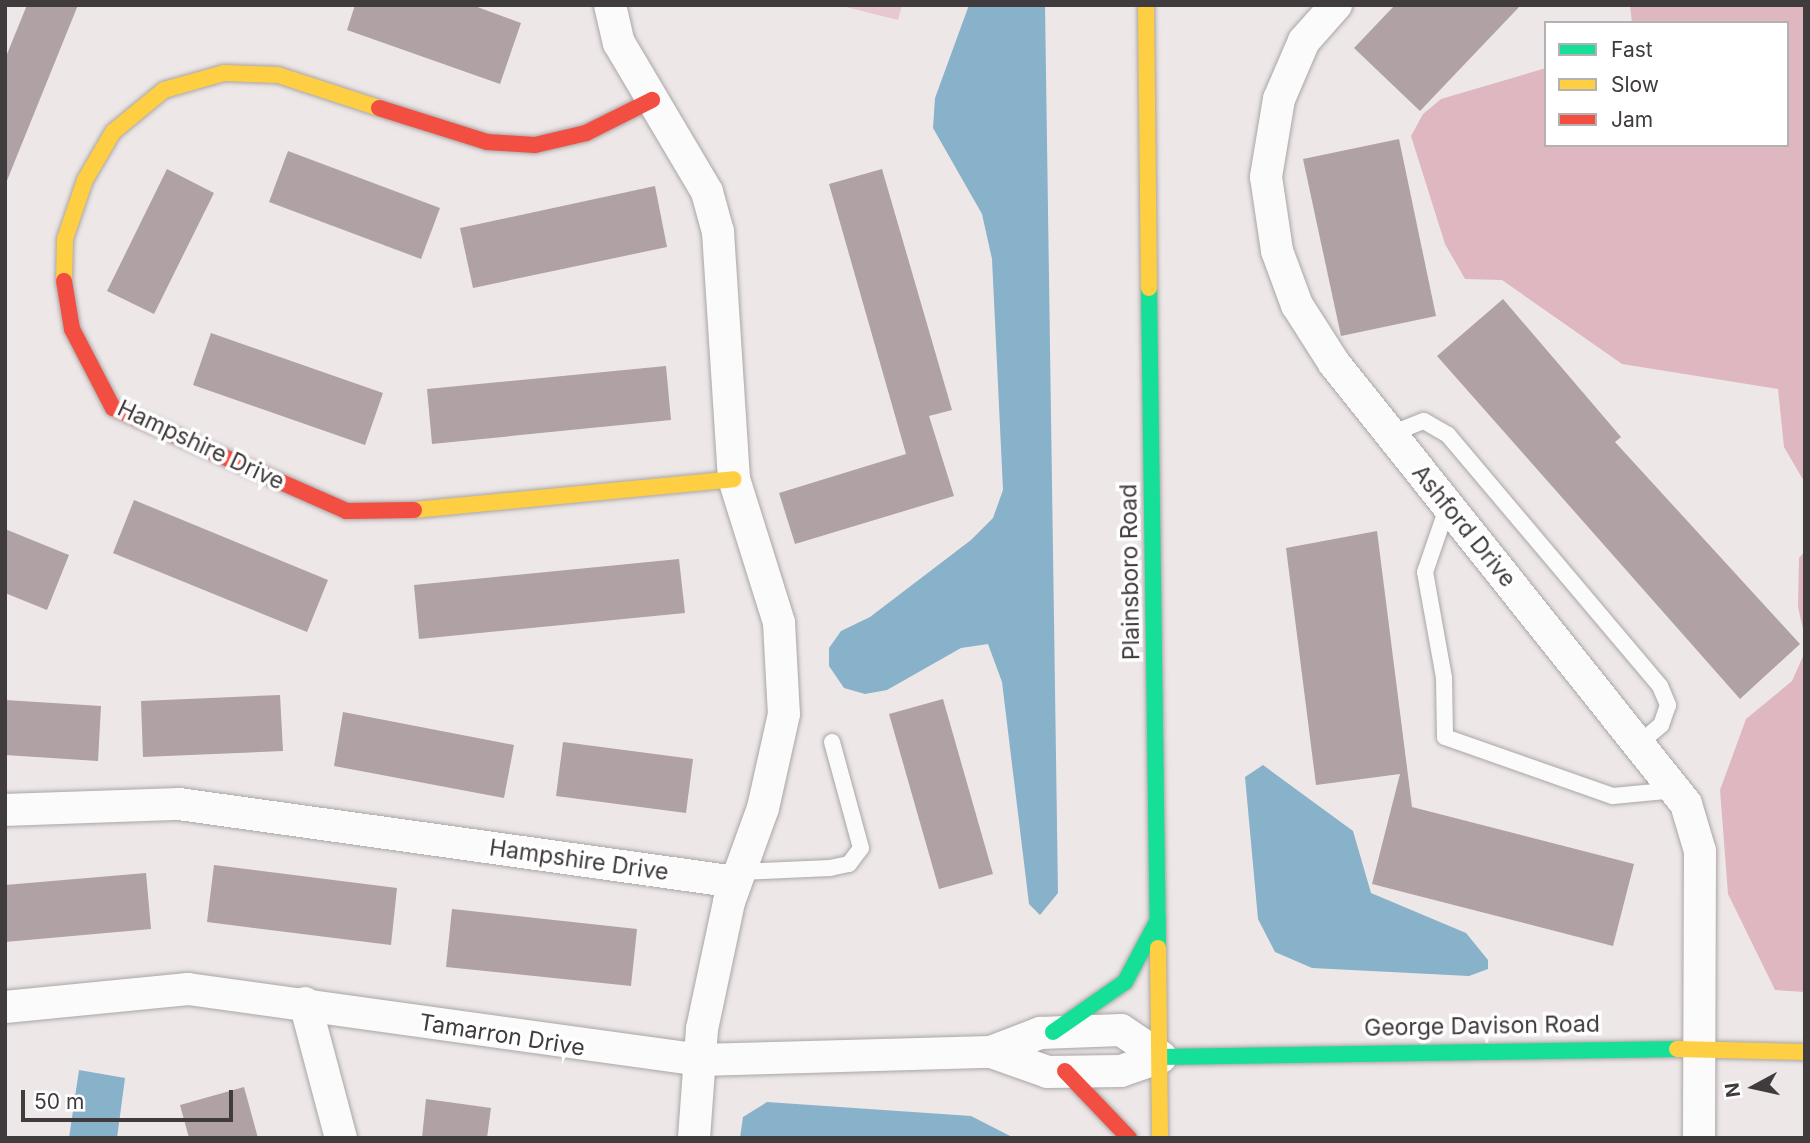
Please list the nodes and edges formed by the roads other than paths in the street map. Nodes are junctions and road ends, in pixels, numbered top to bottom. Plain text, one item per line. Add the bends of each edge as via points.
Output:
1 (610, 5) edge
2 (1146, 5) edge
3 (1336, 5) edge
4 (652, 100) junction
5 (1391, 434) junction
6 (734, 479) junction
7 (1448, 505) junction
8 (832, 742) dead end
9 (1638, 744) junction
10 (1676, 790) junction
11 (5, 810) edge
12 (738, 877) junction
13 (1159, 918) junction
14 (304, 1003) junction
15 (5, 1007) edge
16 (1053, 1032) junction
17 (1701, 1047) junction
18 (991, 1052) junction
19 (1805, 1052) edge
20 (1161, 1057) junction
21 (700, 1060) junction
22 (1065, 1072) junction
23 (341, 1138) edge
24 (694, 1138) edge
25 (1129, 1138) edge
26 (1160, 1138) edge
27 (1699, 1138) edge

1 - 4 street via 619,43
2 - 13 street, Plainsboro Road
3 - 5 street, Ashford Drive via 1304,41 1279,99 1266,177 1277,251 1297,306
4 - 6 street via 707,192 718,232
4 - 6 street, Hampshire Drive via 586,133 535,145 487,142 278,75 224,73 164,90 113,132 85,180 65,239 64,294 72,329 113,408 346,511 373,514
5 - 7 street, Ashford Drive
5 - 9 lane via 1424,421 1448,435 1660,686 1668,705 1661,725
6 - 12 street via 779,624 784,714 763,808
7 - 9 street, Ashford Drive
7 - 10 lane via 1425,572 1444,678 1445,737 1613,796
8 - 12 lane via 862,848 849,864
9 - 10 street, Ashford Drive
10 - 17 street, Ashford Drive via 1700,851
11 - 12 street, Hampshire Drive via 179,804
12 - 21 street
13 - 16 street via 1125,982
13 - 20 street, Plainsboro Road
14 - 15 street, Tamarron Drive via 188,989
14 - 21 street, Tamarron Drive via 593,1050
14 - 23 street
16 - 18 street, Tamarron Drive
16 - 20 street, Tamarron Drive via 1121,1030
17 - 19 street, George Davison Road
17 - 20 street, George Davison Road
17 - 27 street, Ashford Drive
18 - 21 street, Tamarron Drive
18 - 22 street, Tamarron Drive
20 - 22 street, Tamarron Drive via 1121,1071
20 - 26 street, Plainsboro Road
21 - 24 street
22 - 25 street

